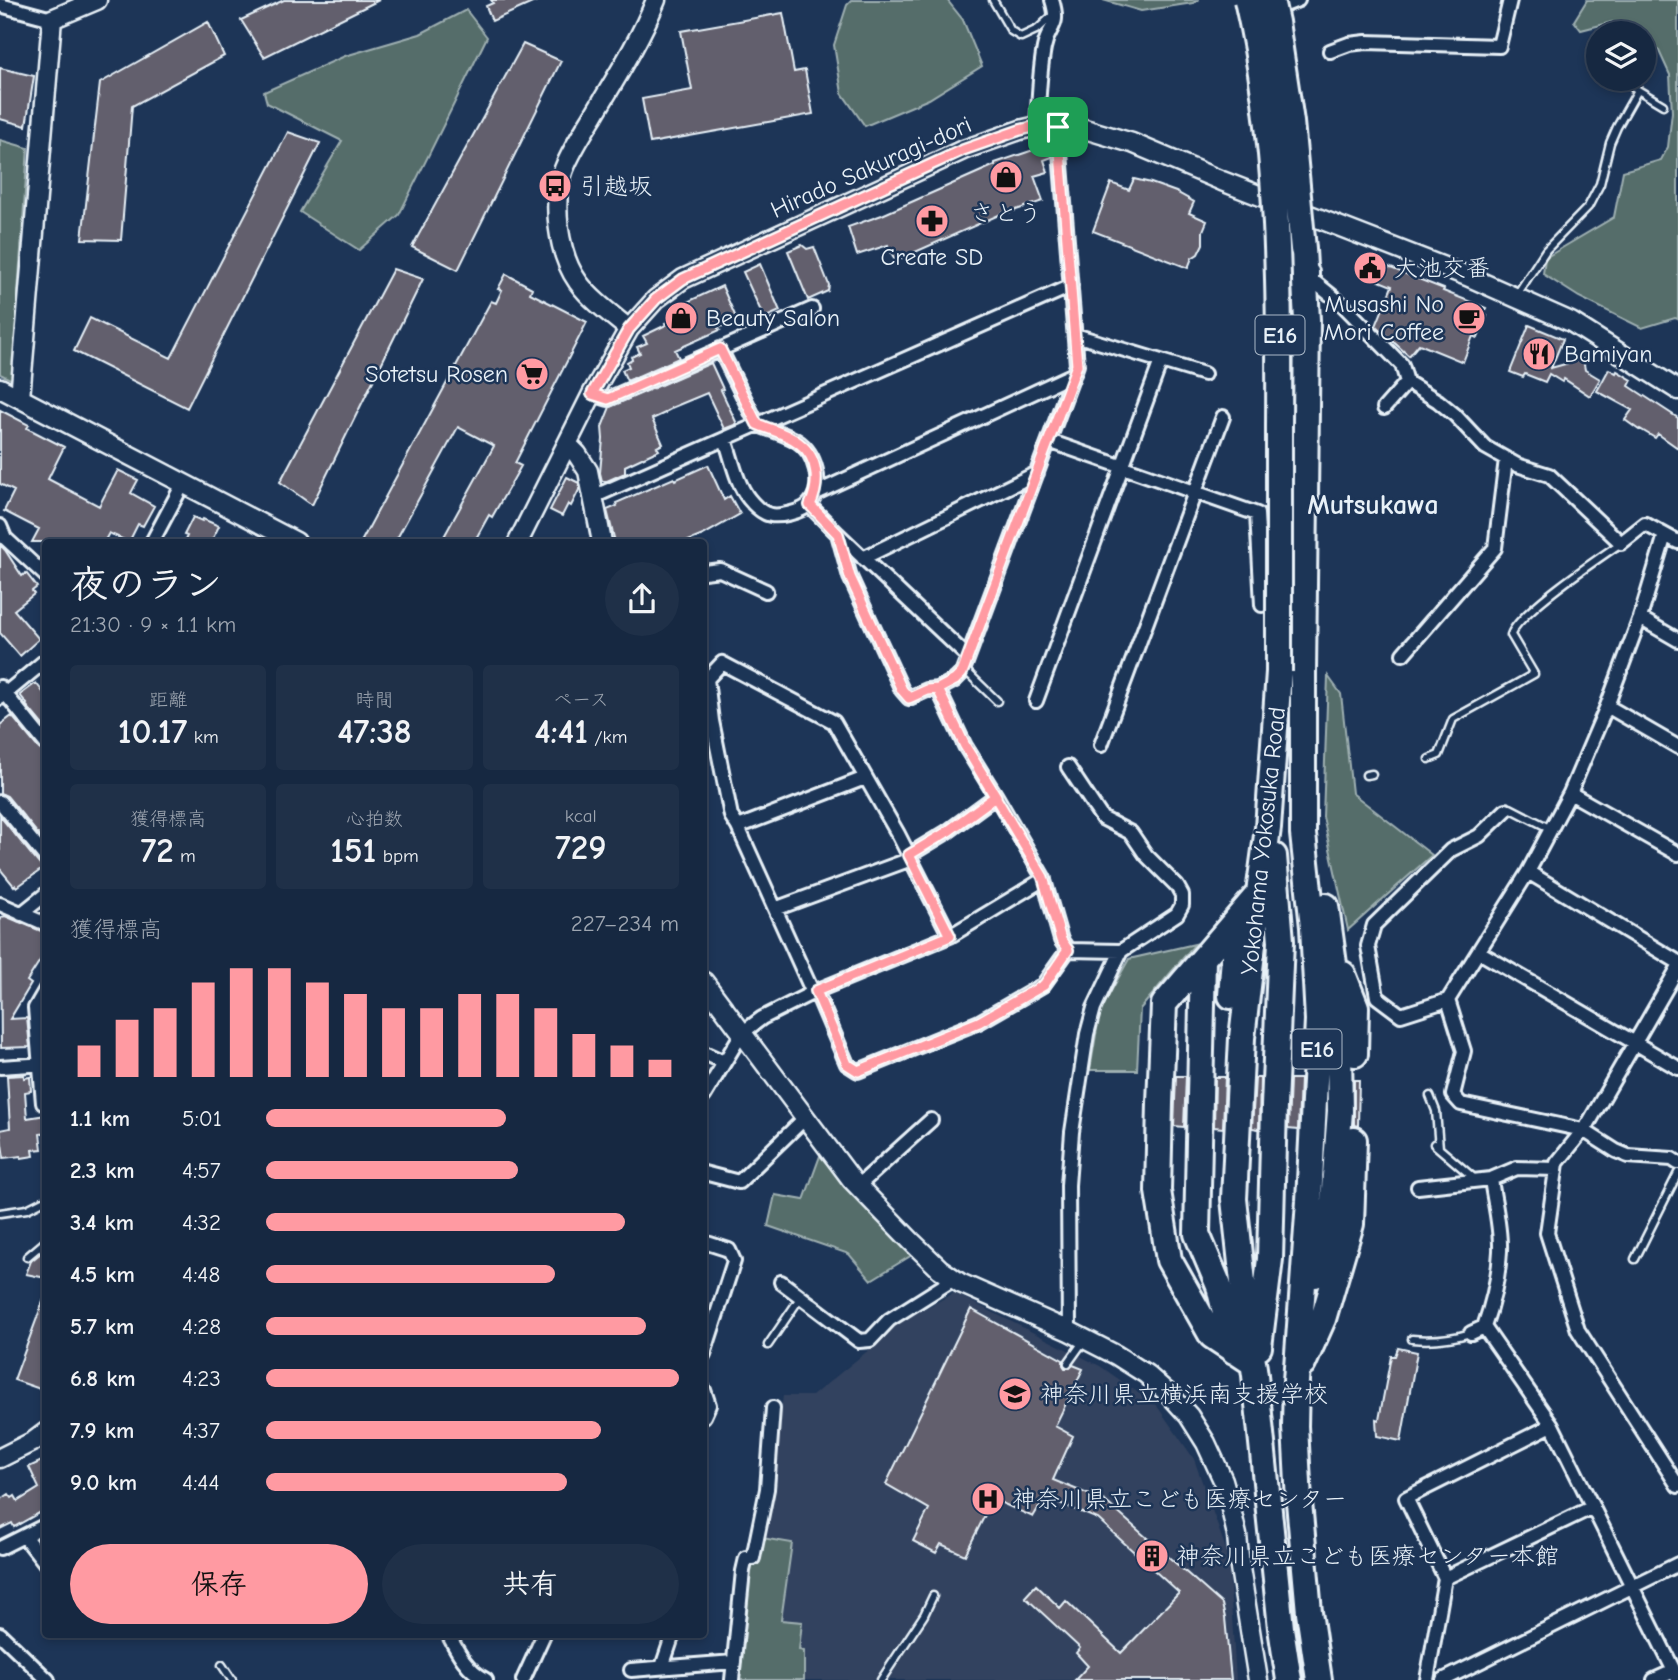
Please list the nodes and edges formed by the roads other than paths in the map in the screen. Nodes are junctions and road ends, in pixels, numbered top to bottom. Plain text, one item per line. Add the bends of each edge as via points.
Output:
1 (97, 0) edge
2 (656, 0) edge
3 (993, 0) edge
4 (1298, 0) edge
5 (1510, 0) edge
6 (1263, 3) edge
7 (0, 5) edge
8 (19, 5) edge
9 (1054, 6) edge
10 (52, 19) junction
11 (1330, 51) dead end
12 (1637, 91) edge
13 (1640, 91) edge
14 (1663, 105) dead end
15 (1037, 126) junction
16 (1058, 127) junction
17 (1292, 208) junction
18 (1309, 215) junction
19 (1071, 286) junction
20 (1515, 297) junction
21 (812, 309) dead end
22 (629, 329) junction
23 (1075, 334) junction
24 (720, 349) junction
25 (1161, 361) junction
26 (1074, 374) junction
27 (1204, 374) dead end
28 (1407, 382) junction
29 (0, 388) edge
30 (1678, 390) edge
31 (592, 394) junction
32 (20, 398) junction
33 (1384, 408) dead end
34 (1223, 417) dead end
35 (757, 424) junction
36 (725, 439) junction
37 (1049, 441) junction
38 (567, 444) junction
39 (1506, 459) junction
40 (1122, 467) junction
41 (1037, 474) junction
42 (183, 484) junction
43 (1195, 493) junction
44 (593, 497) junction
45 (813, 499) junction
46 (838, 534) junction
47 (1665, 535) junction
48 (2, 536) edge
49 (154, 539) edge
50 (290, 539) edge
51 (520, 539) edge
52 (601, 539) edge
53 (1678, 542) edge
54 (1621, 543) junction
55 (863, 558) junction
56 (42, 572) edge
57 (707, 572) edge
58 (766, 591) dead end
59 (1262, 605) dead end
60 (1640, 618) junction
61 (1678, 640) edge
62 (1403, 654) dead end
63 (42, 663) edge
64 (966, 663) junction
65 (1291, 672) junction
66 (938, 689) junction
67 (2, 693) edge
68 (997, 701) dead end
69 (1036, 701) dead end
70 (1607, 706) junction
71 (42, 739) edge
72 (1101, 745) dead end
73 (1678, 747) edge
74 (1429, 759) dead end
75 (1068, 767) dead end
76 (865, 778) junction
77 (1570, 793) junction
78 (996, 796) junction
79 (0, 802) edge
80 (1506, 810) joint
81 (738, 827) junction
82 (1305, 829) junction
83 (1551, 829) junction
84 (42, 853) edge
85 (1678, 854) edge
86 (910, 857) junction
87 (1528, 872) junction
88 (1044, 879) junction
89 (1268, 886) junction
90 (42, 897) edge
91 (2, 908) edge
92 (775, 909) junction
93 (21, 914) junction
94 (42, 922) edge
95 (1238, 925) junction
96 (950, 936) junction
97 (1332, 948) junction
98 (1068, 950) junction
99 (1121, 951) junction
100 (1479, 952) junction
101 (1678, 962) edge
102 (1678, 968) edge
103 (1280, 969) junction
104 (1189, 975) junction
105 (707, 986) edge
106 (815, 992) junction
107 (42, 996) edge
108 (1448, 1000) junction
109 (742, 1033) junction
110 (1634, 1043) junction
111 (707, 1054) edge
112 (42, 1057) edge
113 (724, 1062) junction
114 (42, 1064) edge
115 (0, 1067) edge
116 (1678, 1068) edge
117 (707, 1091) edge
118 (1430, 1096) dead end
119 (805, 1118) junction
120 (931, 1121) dead end
121 (1583, 1130) junction
122 (1678, 1163) edge
123 (1556, 1169) junction
124 (707, 1174) edge
125 (1678, 1174) edge
126 (1491, 1179) junction
127 (1476, 1181) junction
128 (858, 1186) junction
129 (1419, 1187) dead end
130 (42, 1202) edge
131 (0, 1213) edge
132 (707, 1243) edge
133 (42, 1244) edge
134 (27, 1257) dead end
135 (1635, 1259) dead end
136 (1253, 1275) junction
137 (1315, 1275) junction
138 (954, 1279) junction
139 (781, 1282) dead end
140 (1219, 1286) junction
141 (800, 1298) junction
142 (1484, 1327) junction
143 (1248, 1328) junction
144 (1471, 1332) joint
145 (1077, 1335) junction
146 (1295, 1337) junction
147 (1412, 1339) dead end
148 (707, 1345) edge
149 (768, 1345) dead end
150 (1242, 1358) junction
151 (1068, 1363) dead end
152 (1296, 1381) junction
153 (773, 1408) dead end
154 (1552, 1425) junction
155 (42, 1435) edge
156 (0, 1458) edge
157 (1676, 1480) edge
158 (1593, 1507) junction
159 (42, 1527) edge
160 (24, 1536) junction
161 (0, 1548) edge
162 (42, 1559) edge
163 (1678, 1563) edge
164 (1445, 1578) junction
165 (1632, 1587) junction
166 (933, 1596) dead end
167 (0, 1634) edge
168 (450, 1638) edge
169 (459, 1638) edge
170 (542, 1638) edge
171 (672, 1638) edge
172 (455, 1648) junction
173 (734, 1662) junction
174 (222, 1665) dead end
175 (662, 1667) junction
176 (631, 1670) dead end
177 (1676, 1675) edge
178 (48, 1680) edge
179 (232, 1680) edge
180 (486, 1680) edge
181 (523, 1680) edge
182 (732, 1680) edge
183 (881, 1680) edge
184 (1258, 1680) edge
185 (1289, 1680) edge
186 (1319, 1680) edge
187 (1427, 1680) edge
188 (1443, 1680) edge
189 (1654, 1680) edge

1 - 10 street
2 - 22 street via 638,41 576,144 563,171 558,201 558,225 570,268 594,299
3 - 9 lane via 1011,31 1021,37 1038,29
4 - 6 street
5 - 11 street via 1499,46 1366,42
6 - 17 street via 1279,76
6 - 65 highway, Yokohama Yokosuka Road / E16, bridge via 1252,25 1275,217
7 - 8 street
8 - 10 street
9 - 15 street via 1055,25 1044,44
10 - 32 street
12 - 20 lane via 1610,143 1600,184 1588,207 1546,250
13 - 14 lane
15 - 16 street, Hirado Sakuragi-dori
15 - 22 street, Hirado Sakuragi-dori via 963,150 683,279 656,299
16 - 17 street, Hirado Sakuragi-dori via 1078,127 1132,143
16 - 19 street
17 - 18 street, Hirado Sakuragi-dori
18 - 20 street, Hirado Sakuragi-dori
18 - 28 street via 1312,280 1402,365
19 - 23 street
19 - 35 street
20 - 30 street, Hirado Sakuragi-dori via 1570,322
21 - 24 street
22 - 31 street, Hirado Sakuragi-dori
23 - 25 street
23 - 26 street
24 - 31 street via 608,399
24 - 35 street
25 - 27 street
25 - 40 street
26 - 37 street
26 - 45 street
28 - 33 street
28 - 39 street via 1438,401 1485,447
29 - 32 street
31 - 38 street, Hirado Sakuragi-dori
32 - 42 street
34 - 43 street
35 - 36 street
35 - 45 street via 806,449 817,476
36 - 44 street
36 - 45 street via 740,483 766,514 797,511
37 - 40 street
37 - 41 street
38 - 44 street via 588,471
38 - 51 street, Hirado Sakuragi-dori
39 - 54 street via 1549,475
39 - 62 street via 1495,548
40 - 43 street
40 - 69 street
41 - 55 street
41 - 64 street
42 - 49 street
42 - 50 street
43 - 59 street via 1256,514
43 - 72 street
44 - 52 street
45 - 46 street
46 - 55 street
46 - 66 street via 850,577 902,690 909,698
47 - 53 street
47 - 54 street via 1645,524
47 - 60 street
48 - 56 street
54 - 74 lane via 1513,627 1511,635 1534,674 1453,719 1439,755
55 - 64 street
57 - 58 street via 720,570
60 - 61 street
60 - 70 street
63 - 67 street
64 - 66 street via 955,680
64 - 68 lane
65 - 82 highway, Yokohama Yokosuka Road / E16
65 - 89 highway, Yokohama Yokosuka Road / E16 via 1270,802
66 - 78 street
67 - 71 street
70 - 73 street
70 - 77 street
75 - 99 street via 1102,818 1131,833 1182,895 1177,914
76 - 81 street
76 - 81 street via 834,722 722,663 707,679 710,721 731,816
76 - 86 street
77 - 83 street
77 - 85 street
78 - 86 street
78 - 88 street
79 - 84 street
80 - 83 lane
80 - 108 street via 1479,836 1451,850 1374,925 1368,947 1377,997 1401,1016
81 - 92 street
82 - 97 highway via 1322,881
82 - 137 highway via 1326,969 1327,1112
82 - 146 highway, Yokohama Yokosuka Road / E16 via 1318,1020 1310,1188
83 - 87 street
86 - 92 street
86 - 96 street
87 - 100 street
87 - 101 street
88 - 96 street
88 - 98 street
89 - 95 highway, Yokohama Yokosuka Road / E16
89 - 103 highway via 1281,941
89 - 136 highway via 1271,906
90 - 93 street
91 - 93 street
92 - 106 street
93 - 94 street
95 - 104 highway
95 - 136 highway
95 - 140 highway via 1211,1115 1211,1226
95 - 143 highway, Yokohama Yokosuka Road / E16 via 1242,1038 1234,1199
95 - 150 highway via 1222,1151 1226,1235
96 - 106 street
97 - 137 highway via 1338,993 1340,1111 1331,1228
97 - 152 highway via 1356,1007 1352,1224 1323,1319
98 - 99 street
98 - 106 street via 1044,985 979,1022 858,1071 847,1064
99 - 145 street via 1090,1021 1072,1132 1068,1185
100 - 108 street
100 - 110 street
102 - 110 street
103 - 146 highway via 1291,999 1286,1295
103 - 150 highway via 1270,1259
104 - 140 highway via 1197,1234
104 - 150 highway via 1184,1225 1189,1249
104 - 150 highway via 1164,1004 1158,1191 1169,1260 1212,1336
105 - 109 street
106 - 109 street
107 - 112 street via 35,1008
108 - 121 street via 1464,1051 1453,1095 1461,1104
109 - 113 street
109 - 119 street
110 - 116 street
110 - 121 street
111 - 113 street
113 - 117 street
114 - 115 street
118 - 127 lane via 1436,1111 1436,1146
119 - 124 street via 739,1182
119 - 128 street
120 - 128 street
121 - 122 street via 1628,1156
121 - 123 street
123 - 126 street via 1517,1168
123 - 157 street via 1547,1233 1578,1330
125 - 135 lane
126 - 127 street
126 - 142 street via 1500,1251
127 - 129 street
128 - 138 street
130 - 131 lane
132 - 148 street via 729,1250 734,1261
133 - 134 lane
136 - 143 highway
137 - 146 highway
138 - 141 street via 889,1320 870,1340 859,1341
138 - 145 street
139 - 141 street
140 - 150 highway
141 - 149 lane
142 - 144 street
142 - 154 street
143 - 150 highway, Yokohama Yokosuka Road / E16
144 - 147 lane via 1432,1341
145 - 151 lane
145 - 184 street via 1146,1374 1189,1416 1206,1443 1223,1480 1237,1535
146 - 152 highway, Yokohama Yokosuka Road / E16
150 - 185 highway, Yokohama Yokosuka Road / E16
152 - 186 highway, Yokohama Yokosuka Road / E16 via 1299,1502
153 - 173 street via 767,1489 753,1558 746,1558 743,1571
154 - 158 street
154 - 164 street via 1406,1498
155 - 156 street
158 - 164 street
158 - 165 street
159 - 160 street
160 - 161 street
160 - 162 street
163 - 165 street
164 - 187 street
165 - 177 street
165 - 188 street
166 - 183 lane
167 - 178 street
168 - 172 street
169 - 172 street
170 - 181 street
171 - 175 street
172 - 180 street via 461,1660
173 - 175 street
173 - 182 street
174 - 179 lane
175 - 176 street
177 - 189 street

